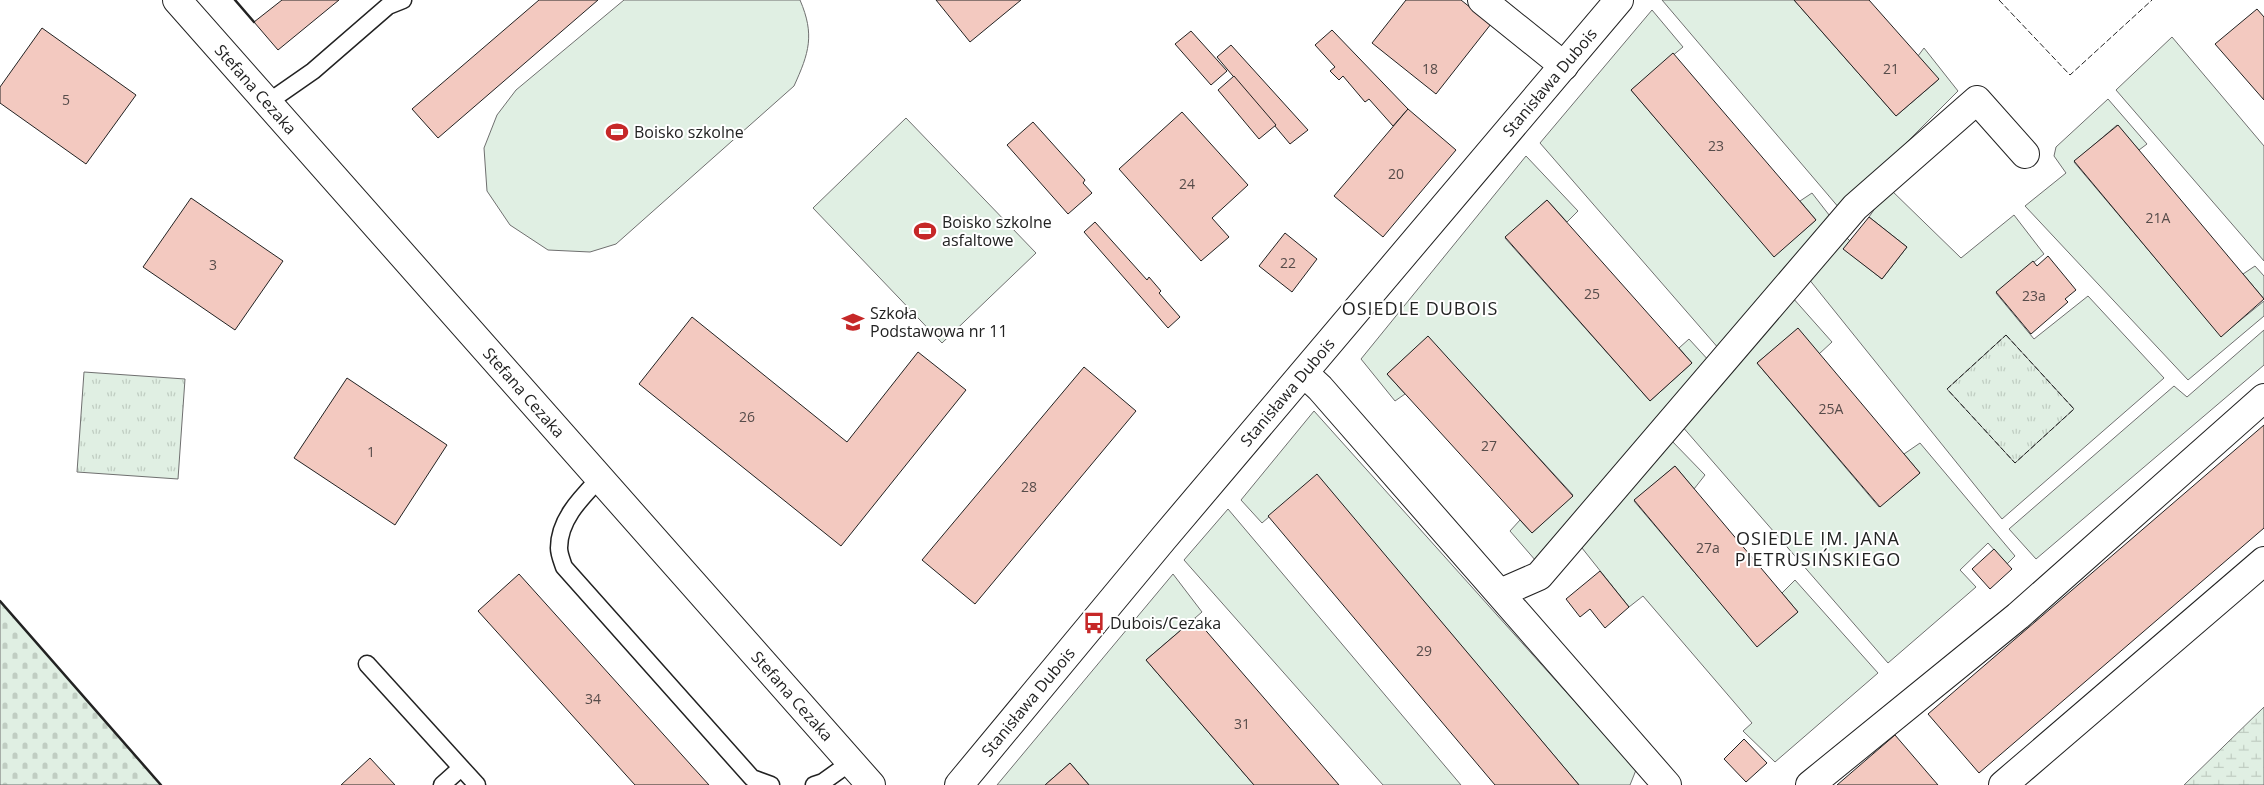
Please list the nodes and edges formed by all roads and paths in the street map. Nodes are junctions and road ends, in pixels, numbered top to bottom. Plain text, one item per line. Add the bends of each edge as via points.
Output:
1 (177, 0) edge
2 (403, 0) edge
3 (1482, 0) edge
4 (1619, 0) edge
5 (1564, 66) junction
6 (267, 103) junction
7 (2025, 154) dead end
8 (1305, 374) junction
9 (2264, 398) edge
10 (600, 478) junction
11 (2264, 561) edge
12 (1500, 593) junction
13 (367, 664) dead end
14 (851, 762) junction
15 (461, 768) junction
16 (1661, 783) edge
17 (442, 785) edge
18 (477, 785) edge
19 (771, 785) edge
20 (814, 785) edge
21 (871, 785) edge
22 (959, 785) edge
23 (1810, 785) edge
24 (2003, 785) edge

1 - 6 street, Stefana Cezaka
2 - 6 lane via 388,6 313,71
3 - 5 street
4 - 5 street, Stanisława Dubois
5 - 8 street, Stanisława Dubois
6 - 10 street, Stefana Cezaka
7 - 12 street via 1977,100 1855,207 1539,576
8 - 12 street
8 - 22 street, Stanisława Dubois
9 - 23 street via 2018,616
10 - 14 street, Stefana Cezaka
10 - 19 lane via 576,504 564,527 558,549 564,567 752,778
11 - 24 street
12 - 16 street
13 - 15 lane
14 - 20 lane
14 - 21 street, Stefana Cezaka
15 - 17 lane
15 - 18 lane

